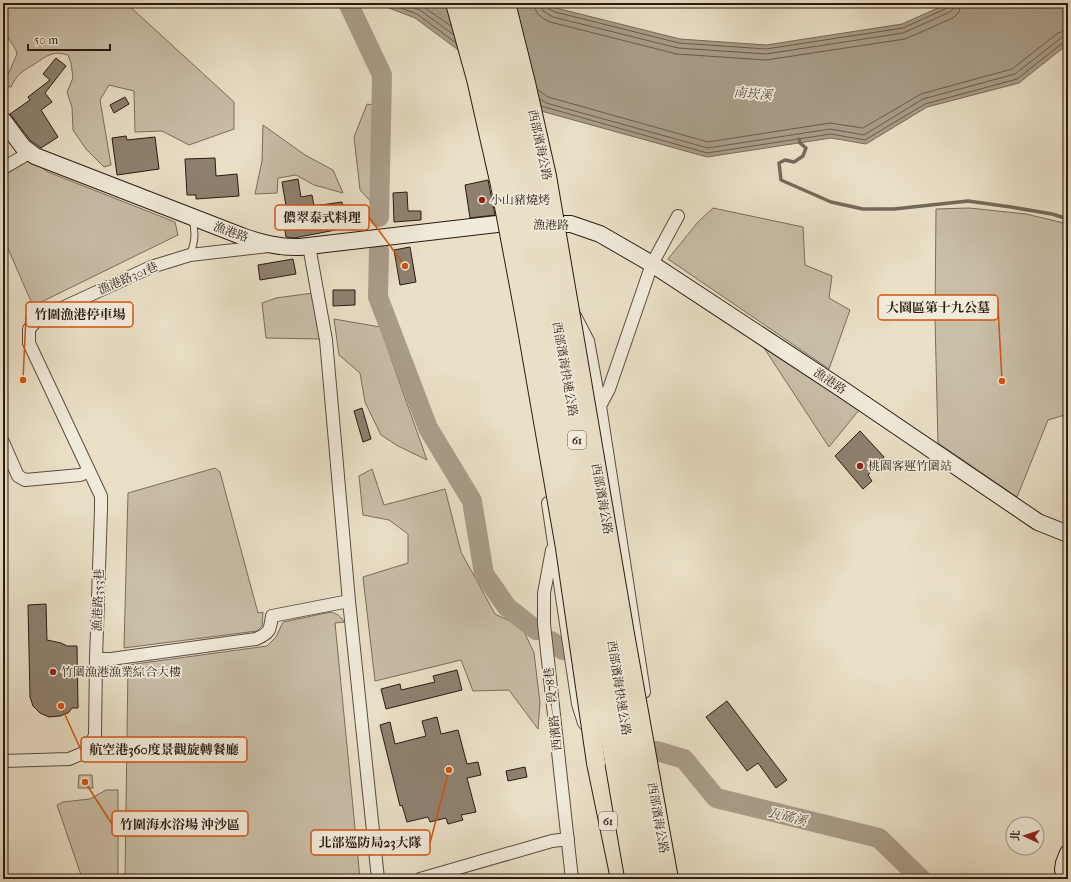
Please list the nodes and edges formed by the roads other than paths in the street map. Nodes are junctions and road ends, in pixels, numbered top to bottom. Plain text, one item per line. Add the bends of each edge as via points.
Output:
1 (455, 3) edge
2 (473, 3) edge
3 (488, 3) edge
4 (506, 3) edge
5 (3, 120) edge
6 (29, 153) junction
7 (3, 168) edge
8 (678, 216) dead end
9 (192, 217) junction
10 (518, 224) junction
11 (548, 224) junction
12 (272, 246) junction
13 (309, 246) junction
14 (190, 256) junction
15 (652, 264) junction
16 (600, 406) junction
17 (3, 442) edge
18 (88, 472) junction
19 (1068, 534) edge
20 (554, 540) junction
21 (349, 601) junction
22 (96, 659) junction
23 (3, 761) edge
24 (596, 764) junction
25 (568, 839) junction
26 (1068, 853) edge
27 (1068, 876) edge
28 (378, 879) edge
29 (420, 879) edge
30 (572, 879) edge
31 (620, 879) edge
32 (636, 879) edge
33 (653, 879) edge
34 (670, 879) edge

1 - 24 main road, 61, bridge via 476,79 500,185 525,318 565,548
2 - 32 highway, 西部濱海快速公路 / 61, bridge via 504,125 548,359
3 - 33 highway, 西部濱海快速公路 / 61, bridge via 507,66 544,242 633,775
4 - 34 main road, 西部濱海公路 / 61, bridge via 547,176 625,634
5 - 6 street, 漁港路
6 - 7 street
6 - 9 street, 漁港路
8 - 15 street
9 - 12 street, 漁港路
9 - 14 lane via 195,230
10 - 11 street, 漁港路
10 - 13 street, 漁港路
10 - 20 street via 532,295 530,374
11 - 15 street, 漁港路 via 571,224 600,234
11 - 16 street via 561,288 588,342
12 - 13 street, 漁港路
12 - 14 street, 漁港路301巷
13 - 21 street via 326,340
14 - 18 street, 漁港路301巷 via 151,267 38,319 28,329 29,342
15 - 16 street via 609,389
15 - 19 street, 漁港路 via 1038,522
16 - 34 street via 640,661 670,864
17 - 18 street via 18,476 25,480
18 - 22 street, 漁港路353巷 via 100,496 102,509
20 - 24 street via 578,704
20 - 25 street, 西濱路一段78巷 via 544,593 544,624
21 - 22 street via 272,616 266,635 256,639
21 - 28 street
22 - 23 street, 漁港路353巷 via 96,735 88,751 69,759
24 - 31 main road, 61
25 - 29 street via 552,840
25 - 30 street, 西濱路一段78巷
26 - 27 street via 1063,870

